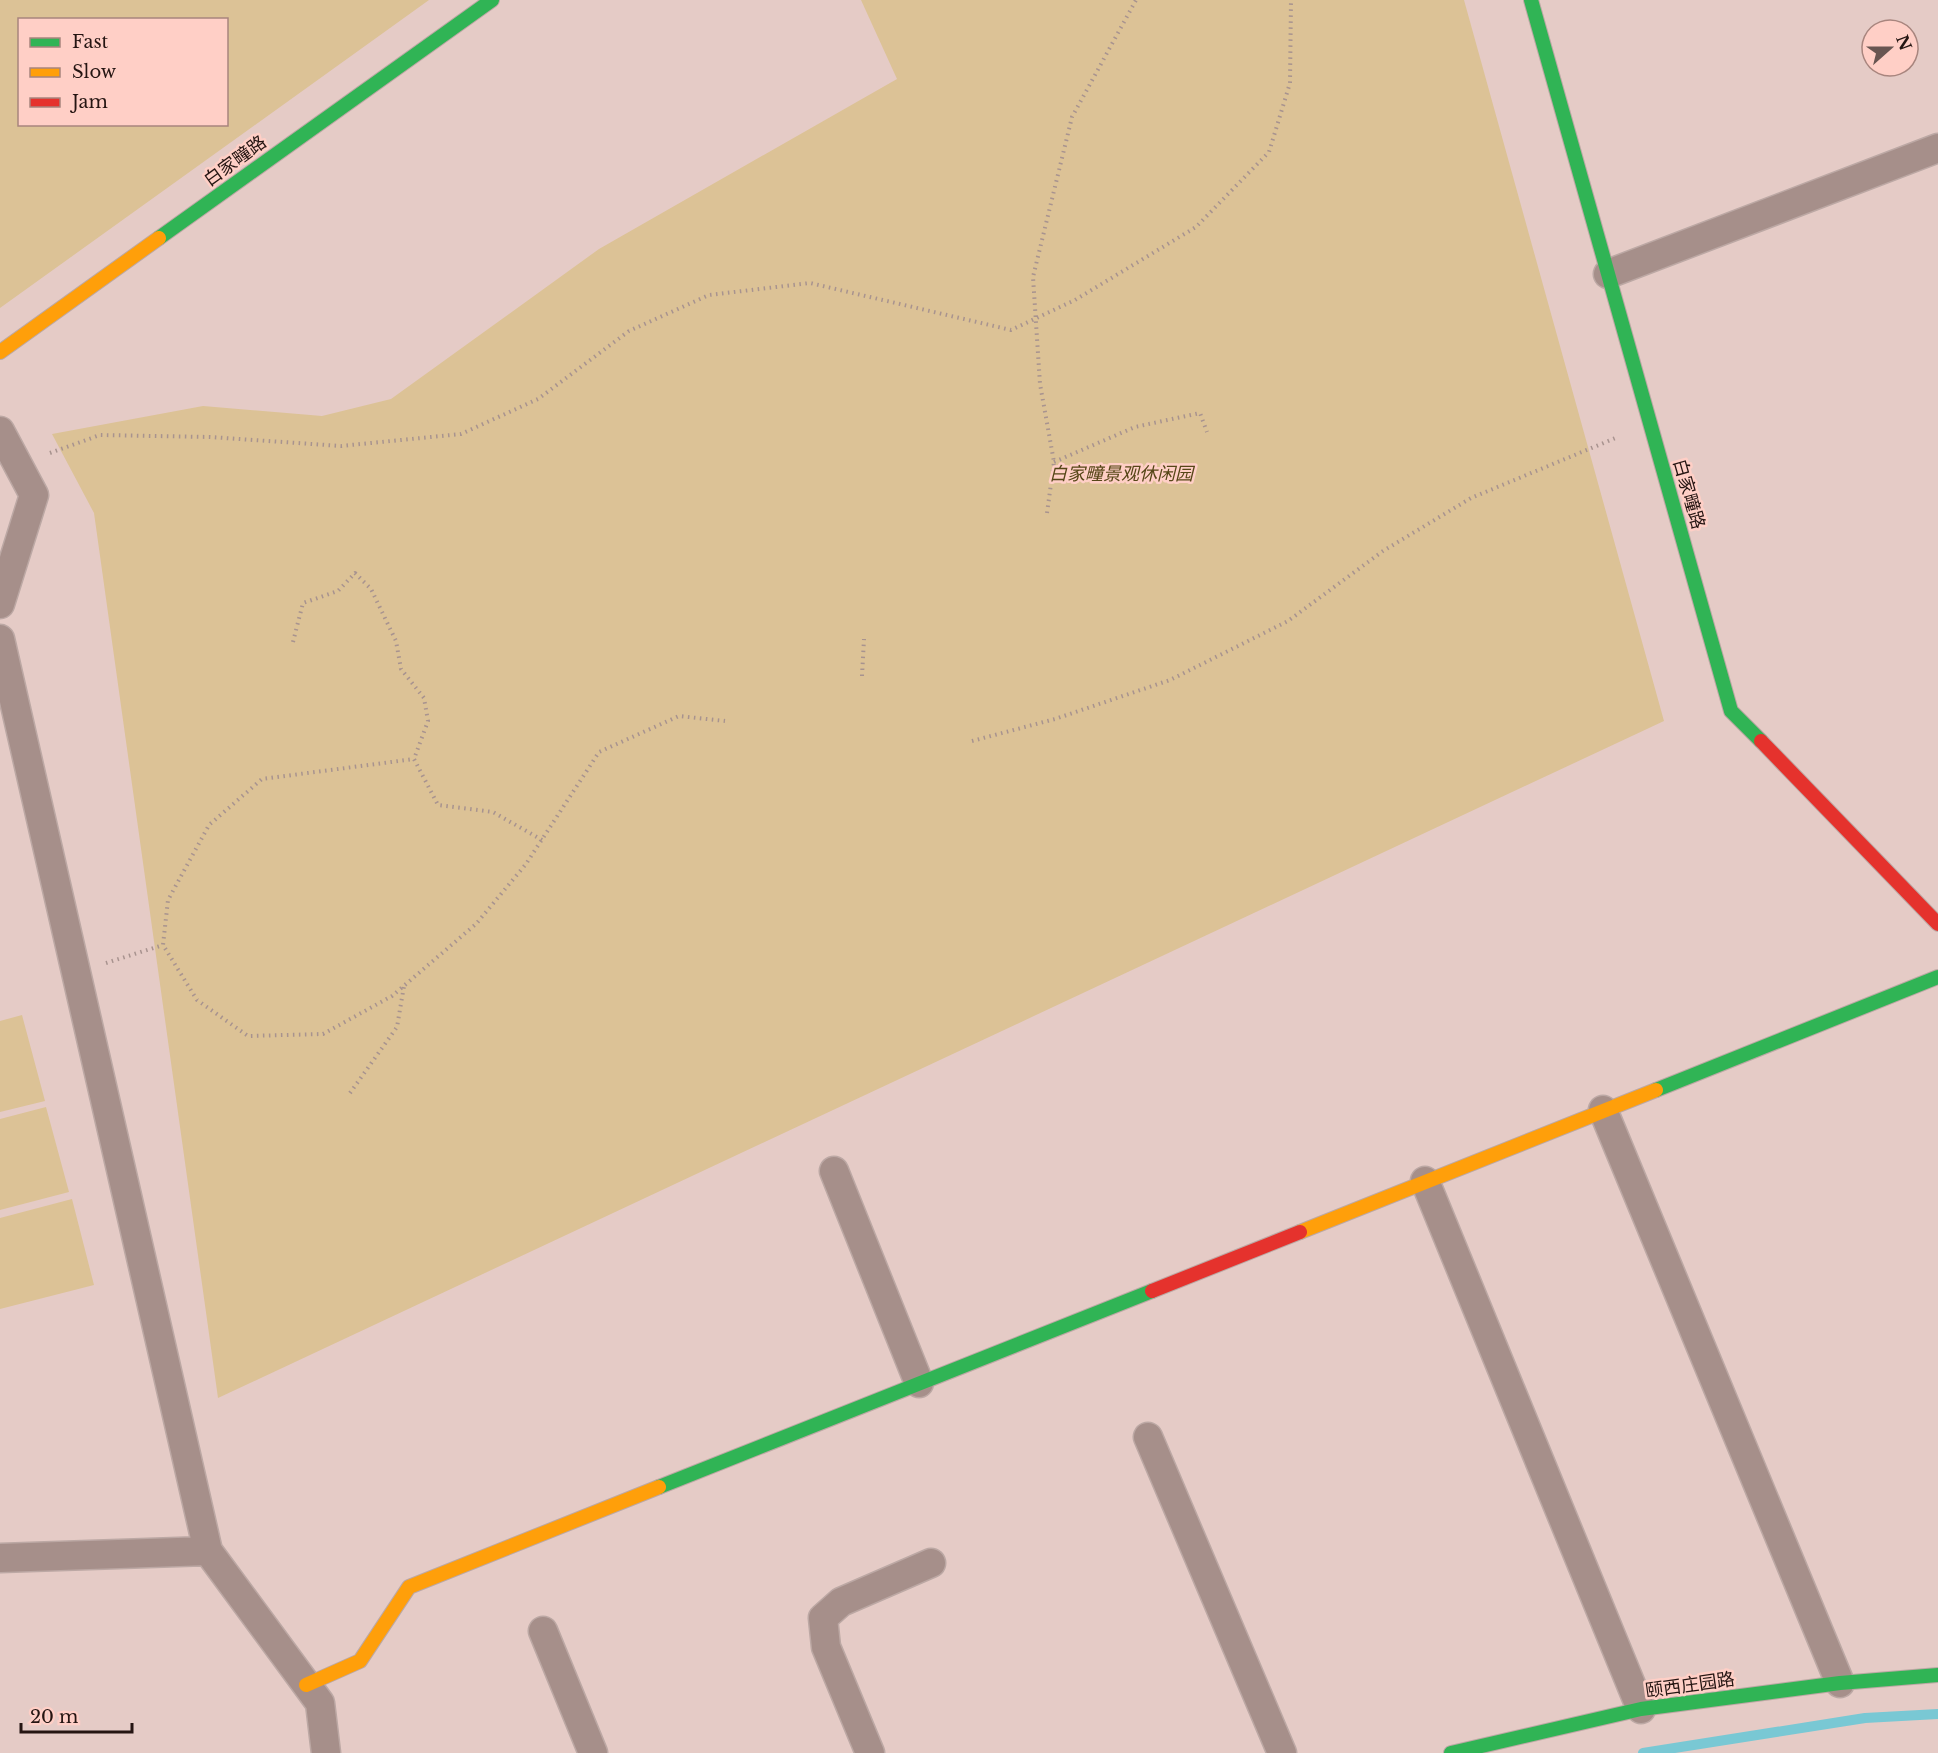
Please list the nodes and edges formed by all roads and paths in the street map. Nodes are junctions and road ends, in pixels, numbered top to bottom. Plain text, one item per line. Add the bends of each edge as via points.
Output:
1 (492, 0) edge
2 (1136, 0) edge
3 (1290, 0) edge
4 (1531, 0) edge
5 (1938, 148) edge
6 (1608, 274) junction
7 (1036, 318) junction
8 (0, 352) edge
9 (1650, 423) junction
10 (0, 431) edge
11 (1207, 432) dead end
12 (1054, 462) junction
13 (18, 464) junction
14 (1047, 513) dead end
15 (0, 604) edge
16 (0, 639) edge
17 (864, 639) dead end
18 (292, 642) dead end
19 (862, 676) dead end
20 (725, 721) dead end
21 (972, 741) dead end
22 (414, 759) junction
23 (542, 840) junction
24 (1937, 921) edge
25 (163, 945) junction
26 (76, 973) junction
27 (1938, 977) edge
28 (405, 985) junction
29 (350, 1093) dead end
30 (1603, 1110) junction
31 (834, 1171) dead end
32 (1425, 1181) junction
33 (919, 1383) junction
34 (1148, 1437) dead end
35 (208, 1551) junction
36 (0, 1558) edge
37 (931, 1563) dead end
38 (543, 1631) dead end
39 (1938, 1675) edge
40 (1840, 1683) junction
41 (306, 1685) junction
42 (1641, 1709) junction
43 (326, 1753) edge
44 (593, 1753) edge
45 (870, 1753) edge
46 (1282, 1753) edge
47 (1451, 1753) edge

1 - 8 street, 白家疃路
2 - 7 path via 1072,117 1033,277
3 - 7 path via 1290,83 1269,152 1196,227 1076,300
4 - 6 street, 白家疃路
5 - 6 street
6 - 9 street, 白家疃路
7 - 12 path via 1040,384
7 - 13 path via 1011,330 810,283 709,295 629,331 538,399 460,434 341,446 210,437 100,435
9 - 21 path via 1471,498 1383,551 1288,621 1170,681 1055,719
9 - 24 street, 白家疃路 via 1731,711
10 - 13 street
11 - 12 path via 1200,413 1135,427
12 - 14 path
13 - 15 street via 34,495
16 - 26 street
17 - 19 path
18 - 22 path via 303,603 338,591 355,573 371,589 396,641 401,669 424,698 428,721
20 - 23 path via 679,716 599,752
22 - 23 path via 438,805 493,813
22 - 25 path via 262,779 209,825 168,900
23 - 28 path via 476,924
25 - 26 path
25 - 28 path via 196,1000 248,1036 323,1034
26 - 35 street
27 - 30 street
28 - 29 path via 397,1027
30 - 32 street
30 - 40 street
31 - 33 street
32 - 33 street
32 - 42 street
33 - 41 street via 409,1587 360,1661
34 - 46 street
35 - 36 street
35 - 41 street
37 - 45 street via 841,1602 823,1618 826,1647
38 - 44 street
39 - 40 street, 颐西庄园路
40 - 42 street, 颐西庄园路
41 - 43 street via 320,1703
42 - 47 street, 颐西庄园路

